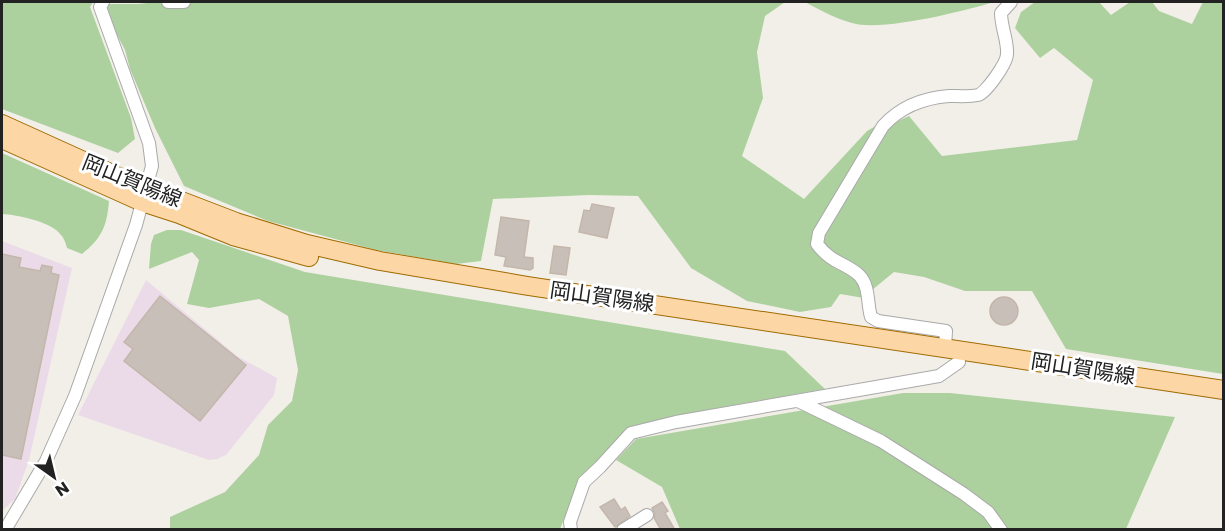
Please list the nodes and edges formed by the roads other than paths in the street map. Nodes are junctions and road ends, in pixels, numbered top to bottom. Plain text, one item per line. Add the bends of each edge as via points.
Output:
1 (103, 2) edge
2 (168, 2) edge
3 (184, 2) edge
4 (1011, 2) edge
5 (2, 124) edge
6 (2, 139) edge
7 (144, 195) junction
8 (945, 348) junction
9 (958, 362) junction
10 (1224, 390) edge
11 (798, 401) junction
12 (1224, 401) edge
13 (647, 515) dead end
14 (4, 530) edge
15 (571, 530) edge
16 (623, 530) edge
17 (1001, 530) edge

1 - 7 street via 103,21 149,143 152,166
2 - 3 street
4 - 8 street via 1001,13 1005,61 985,91 979,95 920,101 895,113 883,126 819,233 817,244 824,253 860,276 871,317 946,331
5 - 7 main road, 岡山賀陽線
6 - 7 main road, 岡山賀陽線
7 - 8 main road, 岡山賀陽線 via 307,244 380,261
7 - 9 main road, 岡山賀陽線 via 233,236 378,273
7 - 14 street via 75,396 46,461
8 - 10 main road, 岡山賀陽線
9 - 11 street via 939,376
9 - 12 main road, 岡山賀陽線
11 - 15 street via 631,433 584,482 570,522
11 - 17 street via 881,441 964,494 987,512
13 - 16 street

